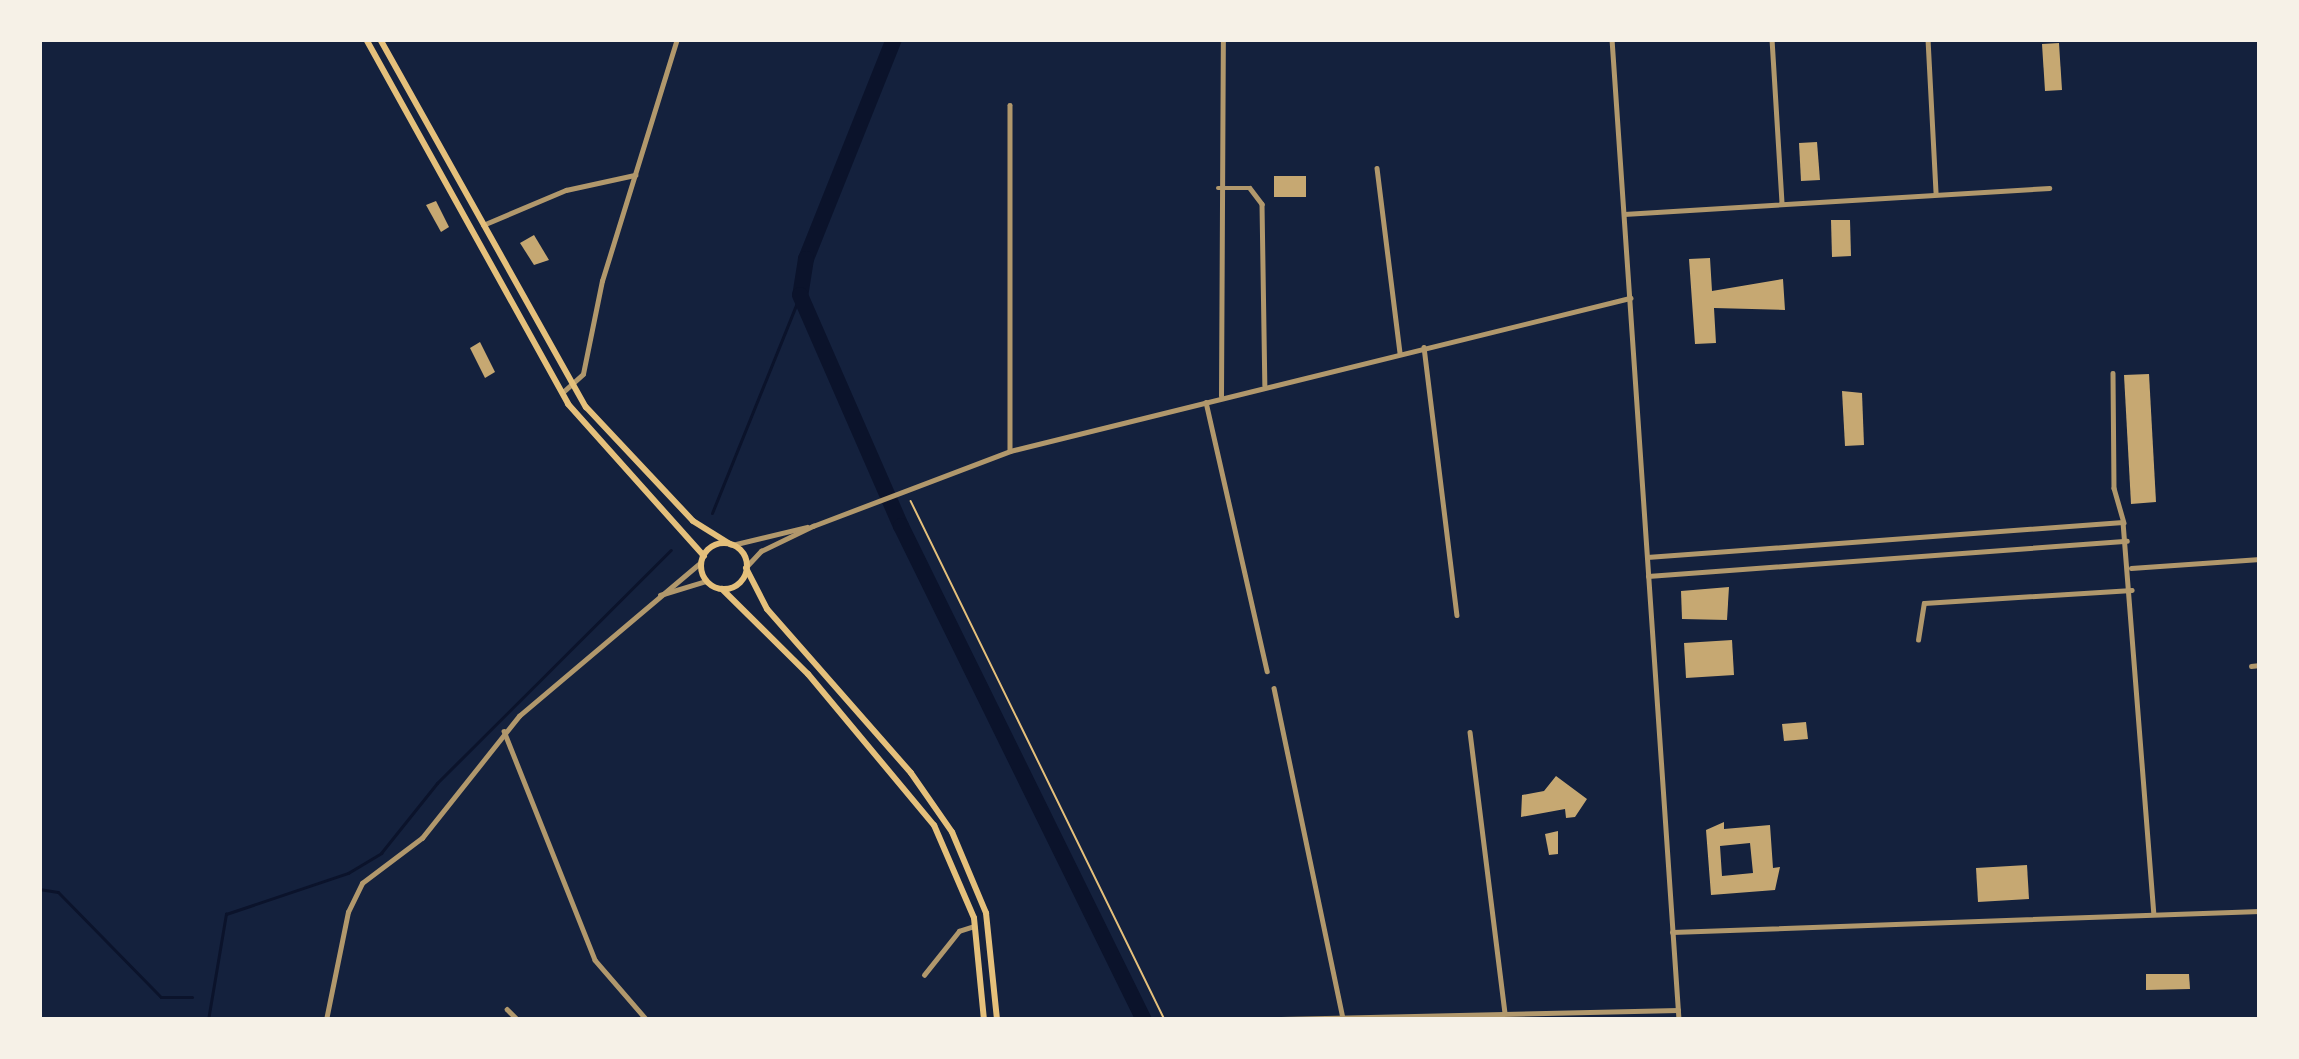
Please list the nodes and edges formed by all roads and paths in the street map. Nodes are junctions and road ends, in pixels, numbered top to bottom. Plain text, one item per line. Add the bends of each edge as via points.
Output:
1 (366, 39) edge
2 (380, 39) edge
3 (677, 39) edge
4 (1223, 39) edge
5 (1612, 39) edge
6 (1772, 39) edge
7 (1928, 39) edge
8 (1010, 105) dead end
9 (1377, 167) dead end
10 (635, 175) junction
11 (1218, 188) junction
12 (2049, 188) dead end
13 (1936, 194) junction
14 (1782, 204) junction
15 (1624, 214) junction
16 (483, 225) junction
17 (1630, 298) junction
18 (1424, 347) junction
19 (1400, 353) junction
20 (2113, 373) dead end
21 (1265, 385) junction
22 (572, 386) junction
23 (562, 393) junction
24 (1221, 396) junction
25 (1205, 400) junction
26 (1010, 451) junction
27 (909, 497) dead end
28 (2124, 524) junction
29 (813, 526) junction
30 (2128, 541) junction
31 (730, 544) junction
32 (1830, 544) junction
33 (1732, 552) junction
34 (1647, 557) junction
35 (703, 559) junction
36 (2260, 559) edge
37 (1832, 562) junction
38 (746, 568) junction
39 (1733, 568) junction
40 (2131, 568) junction
41 (1648, 576) junction
42 (706, 580) junction
43 (722, 589) junction
44 (2132, 590) junction
45 (650, 600) junction
46 (1457, 615) dead end
47 (1918, 640) dead end
48 (2260, 665) edge
49 (2251, 666) dead end
50 (1267, 671) dead end
51 (1274, 688) dead end
52 (504, 730) junction
53 (1470, 732) dead end
54 (2260, 911) edge
55 (2154, 913) junction
56 (976, 926) junction
57 (1672, 932) junction
58 (923, 975) dead end
59 (507, 1009) dead end
60 (1678, 1010) junction
61 (1505, 1013) junction
62 (1343, 1017) edge
63 (326, 1020) edge
64 (518, 1020) edge
65 (646, 1020) edge
66 (984, 1020) edge
67 (997, 1020) edge
68 (1165, 1020) edge
69 (1237, 1020) edge
70 (1678, 1020) edge

1 - 23 main road
2 - 16 main road
3 - 10 street
4 - 11 street
5 - 15 street
6 - 14 street
7 - 13 street
8 - 26 street
9 - 19 street
10 - 16 street via 566,190
10 - 22 street via 583,374
11 - 21 street via 1250,188 1262,203
11 - 24 street
12 - 13 street
13 - 14 street
14 - 15 street
15 - 17 street
16 - 22 main road
17 - 18 street
17 - 34 street
18 - 19 street
18 - 46 street
19 - 21 street
20 - 28 street via 2114,488
21 - 24 street
22 - 23 street
22 - 31 main road via 693,521
23 - 35 main road
24 - 25 street
25 - 26 street
25 - 50 street
26 - 29 street
27 - 68 path
28 - 30 street
28 - 32 street
29 - 31 street
29 - 38 street via 764,549
30 - 37 street
30 - 40 street
31 - 35 main road
31 - 38 main road
32 - 33 street
32 - 37 street
33 - 34 street
33 - 39 street
34 - 41 street
35 - 42 main road
35 - 45 street
36 - 40 street
37 - 39 street
38 - 43 main road via 736,585
38 - 67 main road via 767,609 911,772 952,832 986,913
39 - 41 street
40 - 44 street
41 - 57 street
42 - 43 main road
42 - 45 street
43 - 56 main road via 914,797 952,858
44 - 47 street via 1924,604
44 - 55 street
45 - 52 street
48 - 49 street
51 - 62 street
52 - 63 street via 422,838 355,894
52 - 65 street via 595,960
53 - 61 street
54 - 55 street
55 - 57 street
56 - 58 street via 959,931
56 - 66 main road
57 - 60 street
59 - 64 street
60 - 61 street
60 - 70 street
61 - 62 street
62 - 69 street

